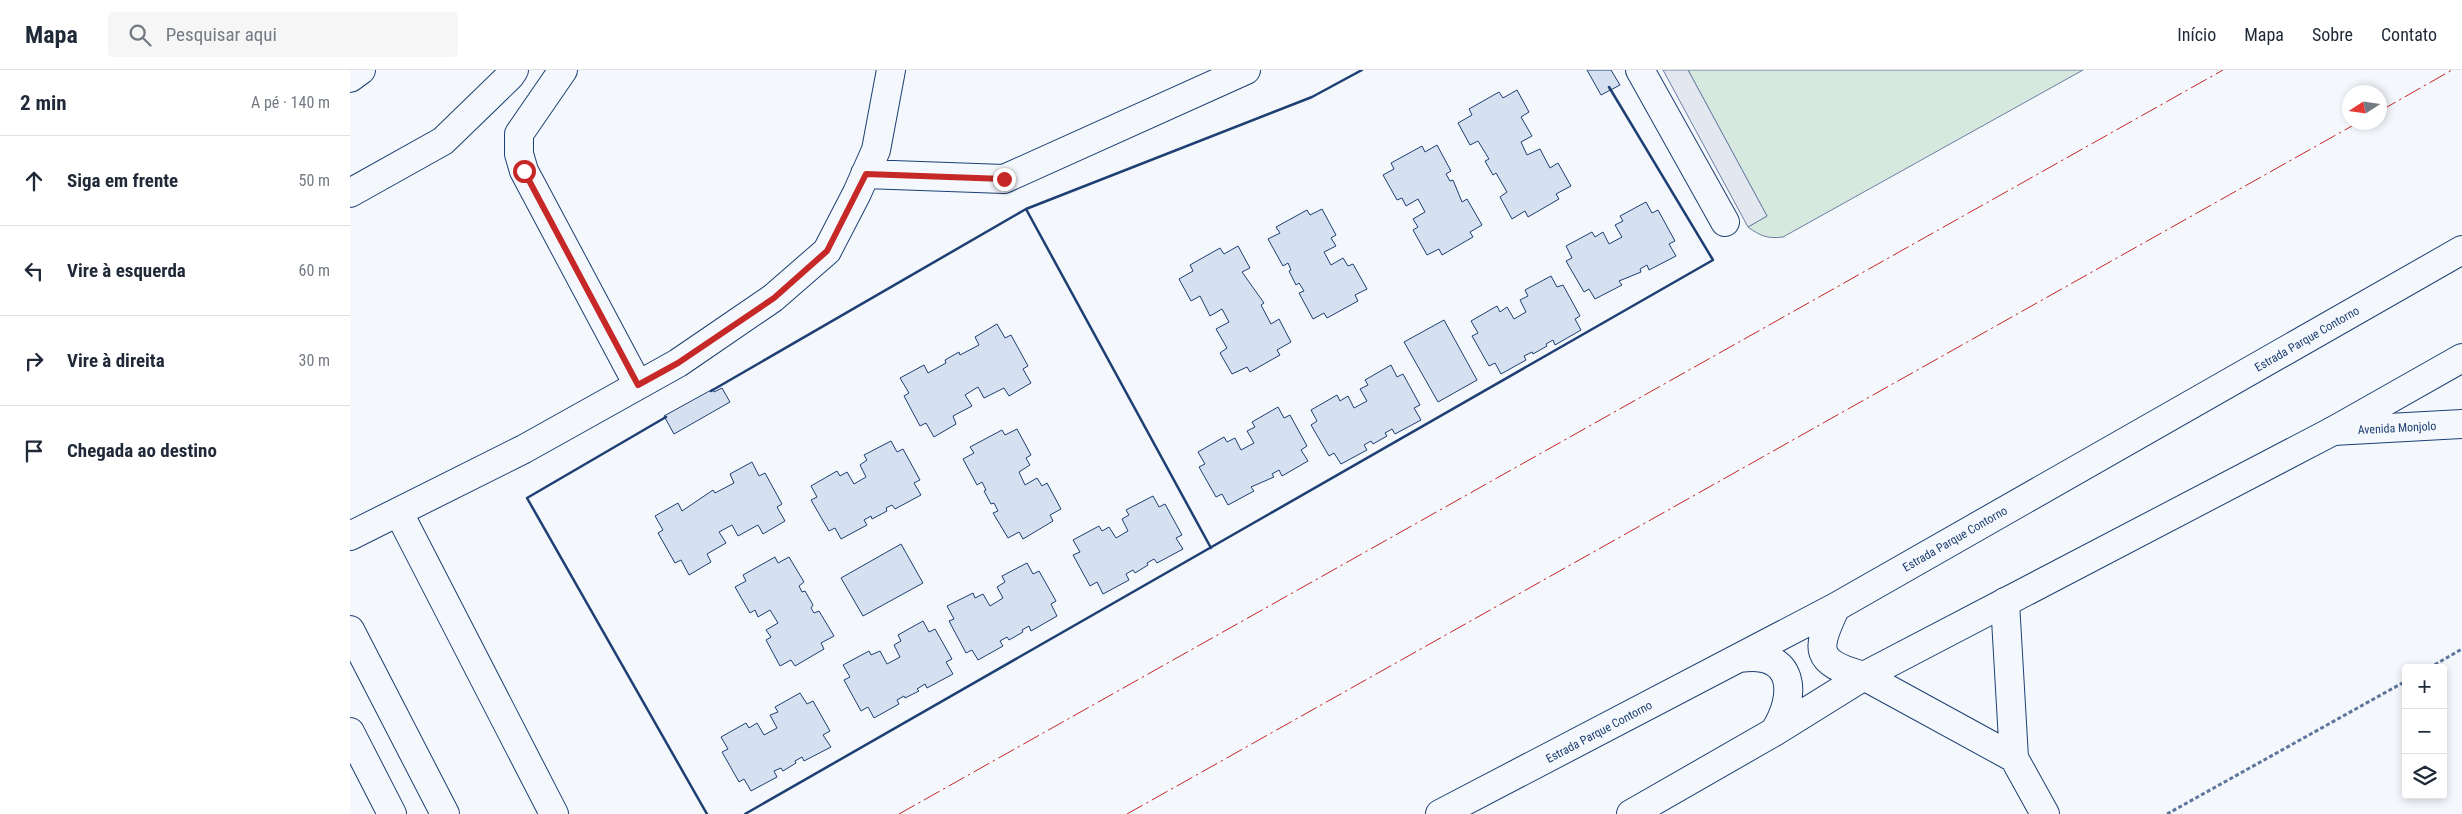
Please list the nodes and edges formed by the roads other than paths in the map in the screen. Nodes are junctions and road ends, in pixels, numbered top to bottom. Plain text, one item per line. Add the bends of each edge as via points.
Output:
1 (361, 70) edge
2 (514, 70) edge
3 (563, 70) edge
4 (891, 70) edge
5 (1245, 70) edge
6 (1640, 70) edge
7 (350, 78) edge
8 (866, 174) junction
9 (350, 193) edge
10 (1725, 222) dead end
11 (2462, 250) edge
12 (2462, 358) edge
13 (638, 385) junction
14 (2462, 424) edge
15 (2333, 431) junction
16 (398, 513) junction
17 (350, 536) edge
18 (2005, 602) junction
19 (1836, 607) junction
20 (350, 630) edge
21 (1740, 658) junction
22 (1864, 676) junction
23 (350, 732) edge
24 (1774, 732) junction
25 (2014, 758) junction
26 (392, 814) edge
27 (446, 814) edge
28 (554, 814) edge
29 (1440, 814) edge
30 (1631, 814) edge
31 (2046, 814) edge

1 - 7 main road
2 - 9 main road via 443,141
3 - 13 main road via 519,134 519,154 524,171
4 - 8 main road via 876,150
5 - 8 main road via 1004,179
6 - 10 main road
8 - 13 main road via 827,251 774,298 678,363
11 - 19 main road, Estrada Parque Contorno
12 - 15 main road
13 - 16 main road via 524,449
14 - 15 main road, Avenida Monjolo
15 - 18 main road
16 - 17 main road
16 - 28 main road
18 - 22 main road
18 - 25 main road
19 - 21 main road, Estrada Parque Contorno
19 - 22 main road via 1821,637 1823,650 1834,666
20 - 27 main road
21 - 24 main road via 1766,657 1779,665 1786,676 1789,696 1784,718
21 - 29 main road, Estrada Parque Contorno
22 - 24 main road
22 - 25 main road
23 - 26 main road
24 - 30 main road
25 - 31 main road

